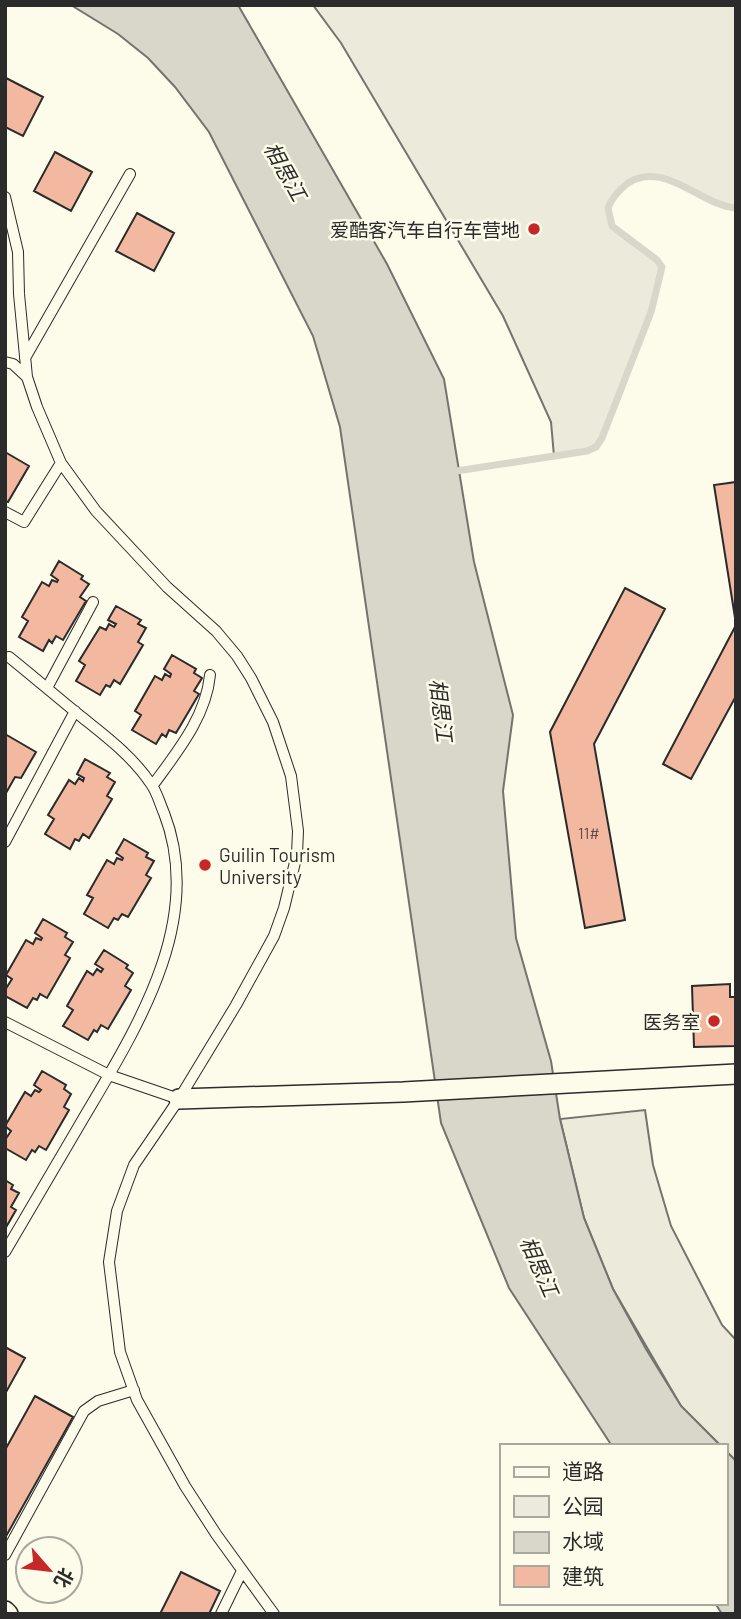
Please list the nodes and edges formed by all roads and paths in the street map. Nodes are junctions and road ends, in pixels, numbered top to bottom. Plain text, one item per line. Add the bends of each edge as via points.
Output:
1 (130, 174) dead end
2 (5, 197) edge
3 (25, 358) junction
4 (5, 362) edge
5 (27, 377) junction
6 (61, 463) junction
7 (5, 512) edge
8 (93, 602) dead end
9 (9, 657) dead end
10 (210, 675) dead end
11 (47, 688) junction
12 (75, 711) junction
13 (153, 785) junction
14 (5, 842) edge
15 (5, 1022) edge
16 (736, 1074) edge
17 (109, 1075) junction
18 (179, 1099) junction
19 (5, 1252) edge
20 (134, 1390) junction
21 (5, 1555) edge
22 (242, 1571) junction
23 (221, 1614) edge
24 (274, 1614) edge

1 - 3 lane
2 - 3 lane via 18,252
3 - 5 lane
4 - 5 lane
5 - 6 lane
6 - 7 lane via 24,522
6 - 18 lane via 96,512 237,656 273,722 291,776 297,854 284,908 274,936
8 - 11 lane
9 - 11 lane
10 - 13 lane via 198,717
11 - 12 lane
12 - 13 lane via 128,754
12 - 14 lane
13 - 17 lane via 175,854 173,918 157,981
15 - 17 lane
16 - 18 street
17 - 18 lane
17 - 19 lane
18 - 20 lane via 134,1165 117,1211 109,1262 120,1352
20 - 21 lane via 98,1401 84,1411
20 - 22 lane via 186,1486
22 - 23 lane
22 - 24 lane

